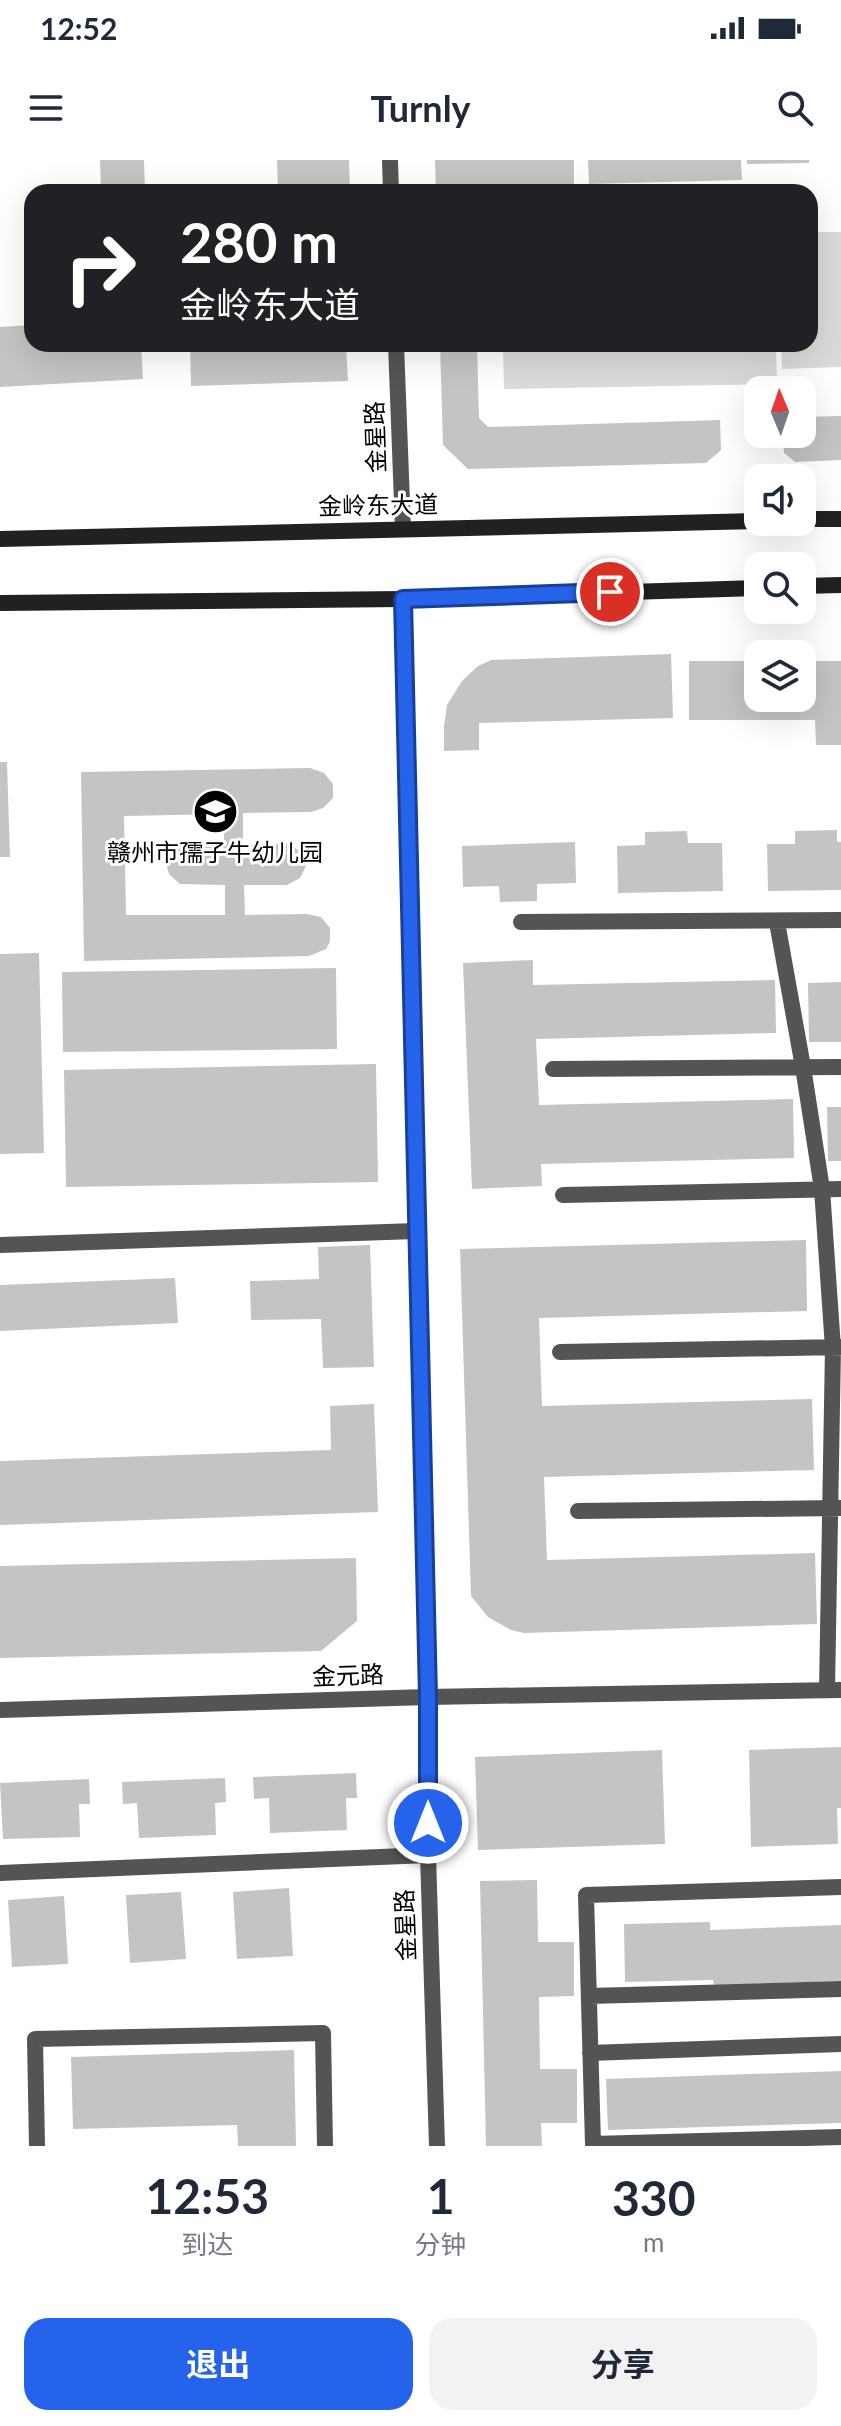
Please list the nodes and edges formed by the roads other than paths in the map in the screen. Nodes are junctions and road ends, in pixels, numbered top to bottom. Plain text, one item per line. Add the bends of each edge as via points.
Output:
1 (390, 160) edge
2 (391, 184) edge
3 (396, 352) edge
4 (816, 519) edge
5 (841, 519) edge
6 (744, 521) edge
7 (403, 529) junction
8 (0, 539) edge
9 (841, 585) edge
10 (816, 586) edge
11 (744, 588) edge
12 (403, 599) junction
13 (0, 603) edge
14 (841, 920) edge
15 (521, 922) dead end
16 (777, 922) junction
17 (803, 1067) junction
18 (841, 1067) edge
19 (553, 1069) dead end
20 (822, 1189) junction
21 (841, 1189) edge
22 (563, 1195) dead end
23 (416, 1231) junction
24 (0, 1245) edge
25 (837, 1348) edge
26 (560, 1352) dead end
27 (836, 1508) edge
28 (578, 1511) dead end
29 (834, 1690) edge
30 (428, 1697) junction
31 (0, 1710) edge
32 (428, 1855) junction
33 (0, 1873) edge
34 (841, 1887) edge
35 (841, 1989) edge
36 (589, 1996) junction
37 (841, 2044) edge
38 (590, 2053) junction
39 (841, 2137) edge
40 (691, 2143) edge
41 (37, 2146) edge
42 (325, 2146) edge
43 (437, 2146) edge

1 - 2 street
3 - 7 street, 金星路
4 - 5 main road
6 - 7 main road, 金岭东大道
7 - 8 main road, 金岭东大道
9 - 10 main road
11 - 12 main road
12 - 13 main road
12 - 23 street, 金星路
14 - 16 street
15 - 16 street
16 - 17 street
17 - 18 street
17 - 19 street
17 - 20 street
20 - 21 street
20 - 22 street
20 - 25 street
23 - 24 street
23 - 30 street, 金星路
25 - 26 street
25 - 27 street
27 - 28 street
27 - 29 street
29 - 30 street, 金元路
30 - 31 street, 金元路
30 - 32 street, 金星路
32 - 33 street
32 - 43 street, 金星路
34 - 36 street via 586,1895
35 - 36 street
36 - 38 street
37 - 38 street
38 - 40 street via 593,2144
39 - 40 street
41 - 42 street via 35,2039 323,2033

